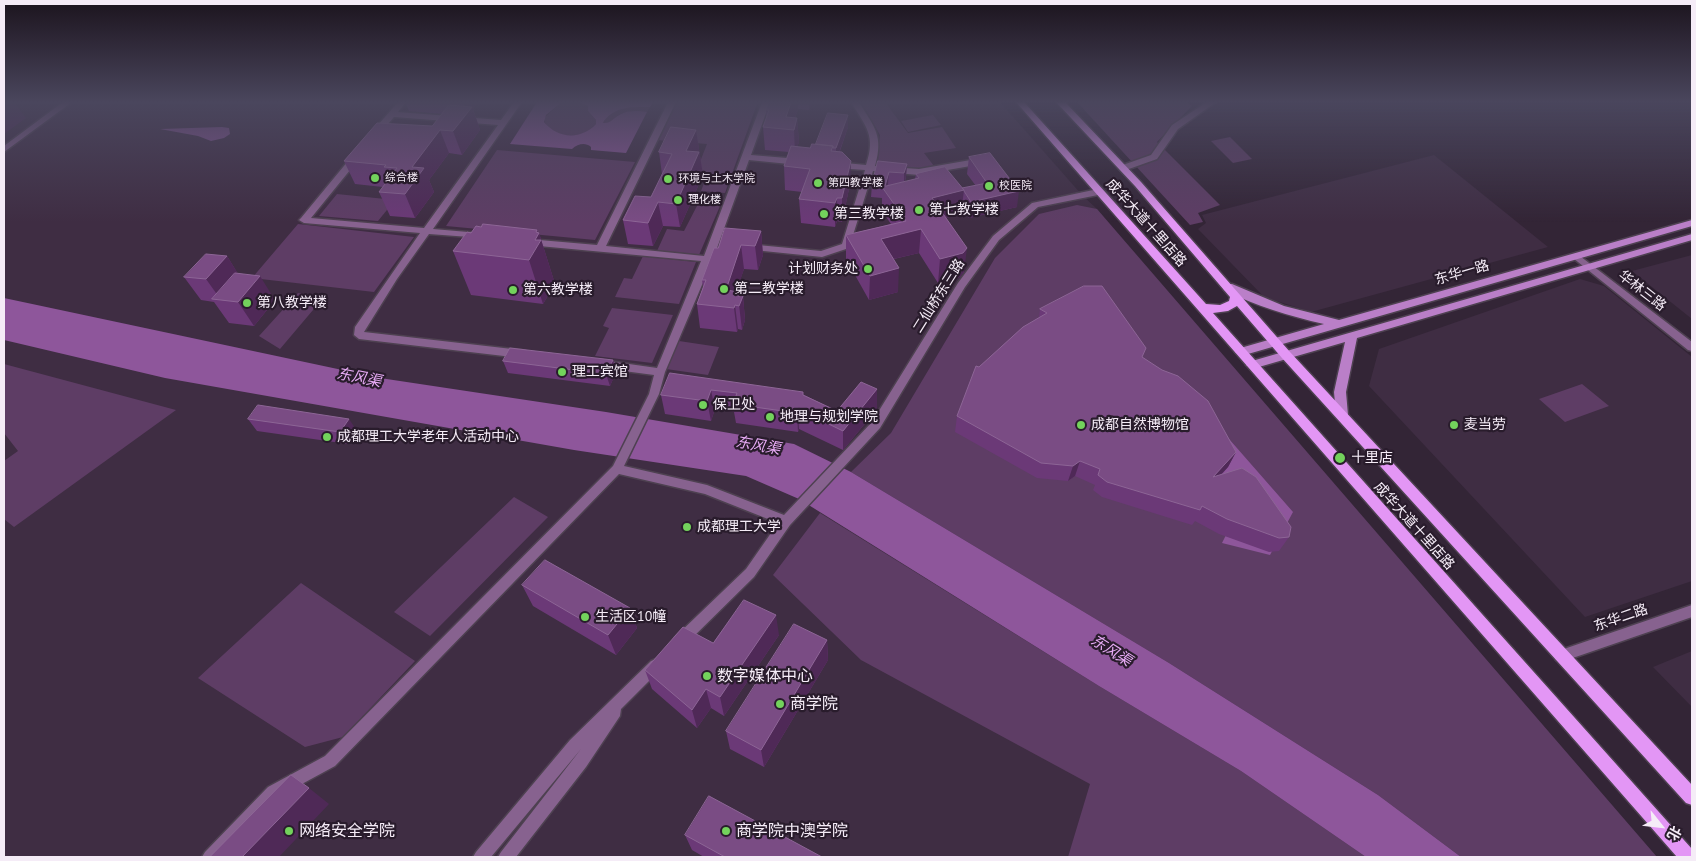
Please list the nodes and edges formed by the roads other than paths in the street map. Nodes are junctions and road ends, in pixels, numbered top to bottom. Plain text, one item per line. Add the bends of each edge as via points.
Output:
1 (14, 142) edge
2 (368, 142) edge
3 (489, 142) edge
4 (652, 142) edge
5 (752, 142) edge
6 (874, 142) edge
7 (1055, 142) edge
8 (1098, 142) edge
9 (1164, 142) edge
10 (4, 150) edge
11 (747, 157) junction
12 (982, 161) edge
13 (812, 163) edge
14 (822, 164) edge
15 (871, 168) junction
16 (1123, 168) junction
17 (1098, 192) junction
18 (1692, 223) edge
19 (427, 230) junction
20 (490, 237) edge
21 (1692, 237) edge
22 (522, 241) edge
23 (736, 245) edge
24 (599, 250) junction
25 (1576, 256) junction
26 (708, 259) junction
27 (1590, 267) junction
28 (1231, 291) junction
29 (1201, 307) junction
30 (1339, 324) junction
31 (1352, 336) junction
32 (1275, 342) junction
33 (1692, 348) edge
34 (1240, 352) junction
35 (1286, 355) junction
36 (535, 356) edge
37 (593, 363) edge
38 (1252, 365) junction
39 (660, 372) junction
40 (1342, 415) junction
41 (619, 466) junction
42 (786, 521) junction
43 (1692, 611) edge
44 (1561, 656) junction
45 (622, 699) junction
46 (1692, 797) edge
47 (210, 857) edge
48 (481, 857) edge
49 (506, 857) edge
50 (1688, 857) edge

1 - 10 street
2 - 19 street via 304,220
3 - 19 street
4 - 24 street
5 - 11 street
6 - 15 street
7 - 17 main road, 成华大道十里店路
8 - 16 main road, 成华大道十里店路
9 - 16 street via 1154,157
11 - 13 street
11 - 26 street via 718,243
12 - 15 street via 919,172
14 - 15 street
15 - 23 street via 846,246 822,254
16 - 28 main road, 成华大道十里店路
17 - 29 main road, 成华大道十里店路
17 - 42 street, 二仙桥东三路 via 1035,205 996,238 961,285 876,425
18 - 25 street, 东华一路
19 - 20 street
19 - 36 street via 377,300 359,334
21 - 27 street
22 - 24 street
24 - 26 street
25 - 27 street, 华林三路
25 - 30 street, 东华一路
26 - 39 street
27 - 31 street
27 - 33 street, 华林三路
28 - 29 main road via 1236,300 1231,306 1219,310
28 - 30 street via 1275,308
28 - 32 main road, 成华大道十里店路
29 - 34 main road, 成华大道十里店路
30 - 32 street, 东华一路
31 - 35 street
31 - 40 street via 1340,392
32 - 34 street, 东华一路
32 - 35 main road, 成华大道十里店路
34 - 38 main road, 成华大道十里店路
35 - 38 street
35 - 40 main road, 成华大道十里店路
37 - 39 street
38 - 50 main road, 成华大道十里店路
39 - 41 street via 654,394
40 - 44 main road, 成华大道十里店路
41 - 42 street via 707,490
41 - 47 street via 330,761 273,792
42 - 45 street, 二仙桥东三路 via 750,572
43 - 44 street, 东华二路
44 - 46 main road, 成华大道十里店路
45 - 48 street, 二仙桥东三路 via 546,778
45 - 49 street via 581,762

